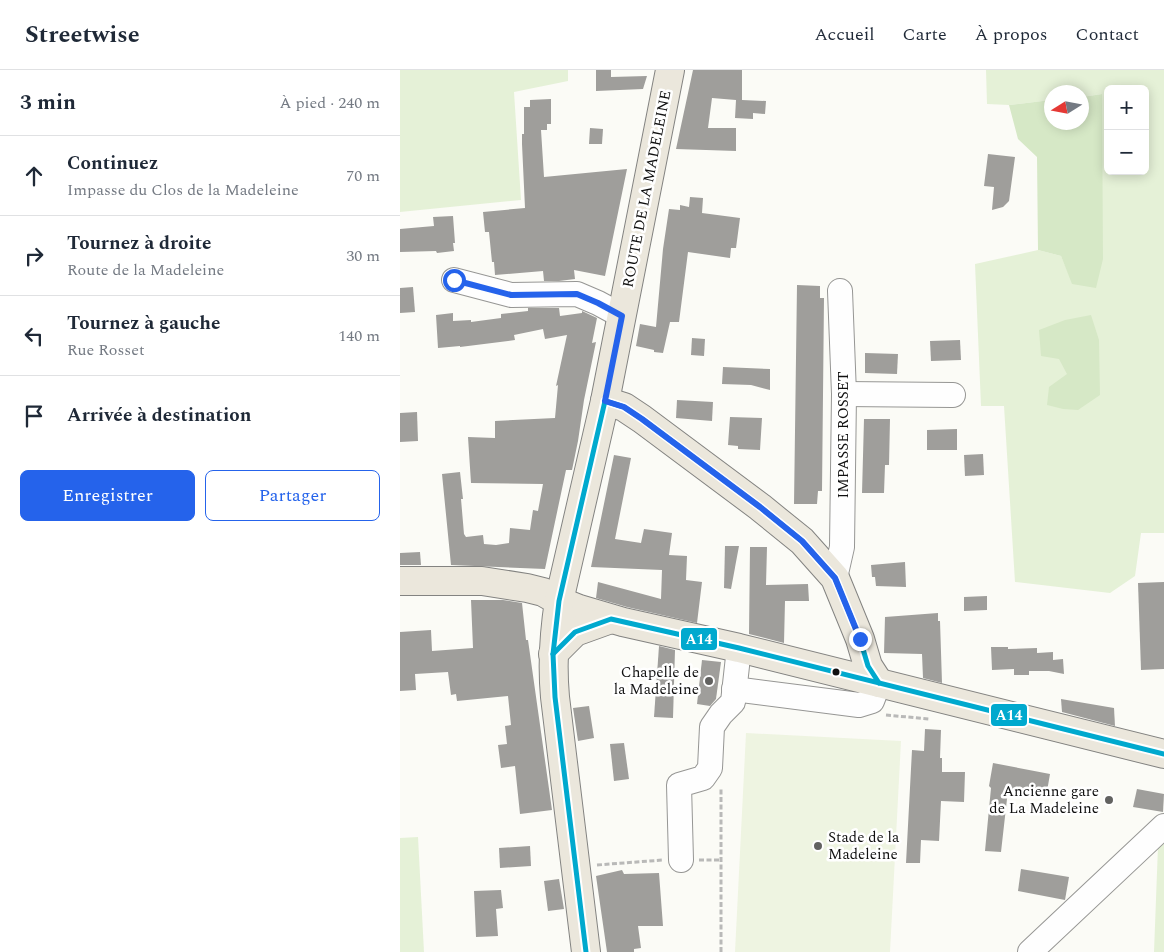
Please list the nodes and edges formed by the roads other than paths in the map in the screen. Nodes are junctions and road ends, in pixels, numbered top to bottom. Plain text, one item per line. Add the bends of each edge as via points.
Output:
1 (670, 70) edge
2 (454, 280) dead end
3 (840, 291) dead end
4 (622, 316) junction
5 (844, 394) junction
6 (953, 395) dead end
7 (605, 401) junction
8 (835, 578) junction
9 (400, 581) edge
10 (559, 601) junction
11 (612, 619) junction
12 (739, 648) junction
13 (553, 654) junction
14 (879, 683) junction
15 (734, 689) junction
16 (1164, 754) edge
17 (1164, 826) edge
18 (681, 860) road end
19 (586, 952) edge
20 (1030, 952) edge

1 - 4 main road, ROUTE DE LA MADELEINE
2 - 4 street via 511,295 577,294
3 - 5 street, IMPASSE ROSSET
4 - 7 main road, ROUTE DE LA MADELEINE
5 - 6 street
5 - 8 street, IMPASSE ROSSET via 842,547
7 - 8 main road via 624,407 642,419 760,507 802,541
7 - 10 main road, ROUTE DE LA MADELEINE
8 - 14 main road via 868,666
9 - 10 main road via 482,582 543,592
10 - 11 main road
10 - 13 main road, ROUTE DE LA MADELEINE
11 - 12 main road
11 - 13 main road via 574,632
12 - 14 main road
12 - 15 street
13 - 19 main road, ROUTE DE LA MADELEINE via 555,697
14 - 15 street via 872,701 859,705
14 - 16 main road
15 - 18 street via 733,702 712,727 710,768 703,778 678,785
17 - 20 street

